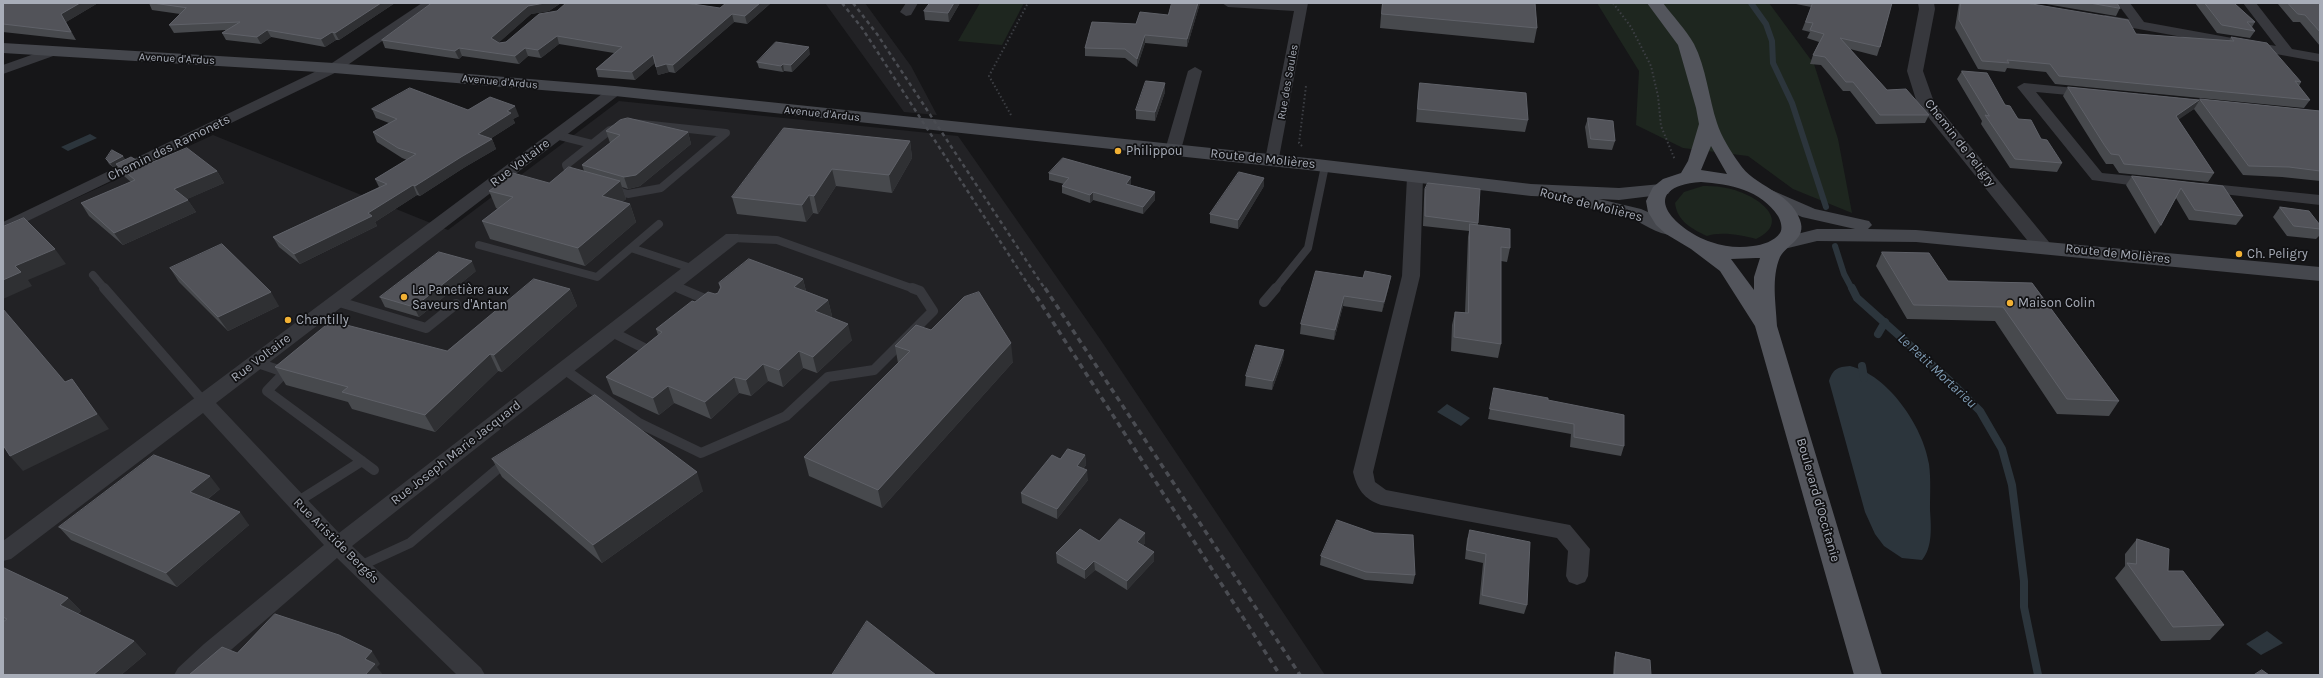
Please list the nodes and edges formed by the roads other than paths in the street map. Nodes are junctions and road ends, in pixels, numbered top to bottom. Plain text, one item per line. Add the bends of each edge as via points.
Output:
1 (431, 3) edge
2 (1228, 3) edge
3 (1655, 3) edge
4 (1926, 3) edge
5 (2123, 3) edge
6 (2249, 3) edge
7 (1302, 5) edge
8 (2092, 17) edge
9 (2139, 24) junction
10 (3, 48) edge
11 (2286, 50) junction
12 (51, 52) junction
13 (2320, 58) edge
14 (334, 68) junction
15 (3, 70) edge
16 (1195, 71) dead end
17 (615, 91) junction
18 (2102, 94) edge
19 (1708, 124) junction
20 (996, 131) joint
21 (556, 136) junction
22 (592, 144) junction
23 (1173, 150) junction
24 (1273, 160) junction
25 (1321, 165) junction
26 (1415, 177) junction
27 (1688, 177) junction
28 (2166, 184) edge
29 (2189, 186) edge
30 (1531, 190) junction
31 (1661, 190) junction
32 (1763, 192) junction
33 (2320, 200) edge
34 (659, 224) dead end
35 (3, 228) edge
36 (1673, 230) junction
37 (1916, 236) junction
38 (732, 238) joint
39 (479, 245) dead end
40 (1700, 245) junction
41 (1779, 245) junction
42 (2042, 246) junction
43 (631, 248) junction
44 (694, 269) junction
45 (2320, 274) edge
46 (93, 275) dead end
47 (672, 285) junction
48 (336, 301) junction
49 (1264, 302) dead end
50 (456, 304) dead end
51 (719, 304) edge
52 (1766, 326) junction
53 (612, 332) junction
54 (646, 349) edge
55 (255, 362) junction
56 (296, 363) edge
57 (564, 370) junction
58 (284, 372) junction
59 (203, 402) junction
60 (516, 452) edge
61 (362, 461) junction
62 (374, 470) dead end
63 (297, 502) junction
64 (338, 546) junction
65 (3, 553) edge
66 (360, 566) junction
67 (1577, 576) dead end
68 (186, 675) edge
69 (473, 675) edge
70 (1868, 675) edge

1 - 14 street, Chemin des Ramonets
2 - 7 street
3 - 19 main road via 1686,45
4 - 42 street, Chemin de Peligry via 1915,71 1926,103
5 - 9 street
6 - 11 street
7 - 24 street, Rue des Saules
8 - 9 street
9 - 11 street
10 - 12 main road, Avenue d'Ardus
11 - 13 street
12 - 14 main road, Avenue d'Ardus
12 - 15 street
14 - 17 main road, Avenue d'Ardus
14 - 35 street, Chemin des Ramonets
16 - 23 street
17 - 20 main road, Avenue d'Ardus
17 - 21 street, Rue Voltaire
18 - 28 street via 2024,87 2097,177
19 - 27 main road via 1697,161
19 - 32 main road via 1732,168
20 - 23 main road, Route de Molières
21 - 22 lane
21 - 48 street, Rue Voltaire
22 - 22 lane via 610,130 633,123 726,133 661,188 628,194 572,178 566,165
23 - 24 main road, Route de Molières
24 - 25 main road, Route de Molières
25 - 26 main road, Route de Molières
25 - 49 lane via 1308,248
26 - 30 main road, Route de Molières
26 - 67 street via 1411,276 1363,472 1366,486 1381,497 1563,531 1579,549
27 - 31 main road via 1672,182
27 - 32 main road via 1730,179
29 - 33 street
30 - 31 main road, Route de Molières via 1619,194
30 - 36 main road, Route de Molières via 1634,213
31 - 36 main road via 1656,204 1658,213
32 - 37 main road, Route de Molières via 1809,213
32 - 41 main road, Boulevard d'Occitanie via 1786,211 1790,220 1789,236
34 - 43 lane
36 - 40 main road
37 - 41 main road, Route de Molières via 1818,234
37 - 42 main road, Route de Molières
38 - 44 street, Rue Joseph Marie Jacquard
38 - 57 lane via 777,240 901,284 920,291 934,311 874,370 828,377 786,416 701,453 639,423
39 - 43 lane via 597,277
40 - 41 main road via 1721,251 1748,254
40 - 52 main road, Boulevard d'Occitanie via 1728,267
41 - 52 main road, Boulevard d'Occitanie via 1766,261
42 - 45 main road, Route de Molières
43 - 44 lane
44 - 47 street, Rue Joseph Marie Jacquard
46 - 59 lane
47 - 51 lane
47 - 53 street, Rue Joseph Marie Jacquard
48 - 50 lane via 426,328
48 - 55 street, Rue Voltaire
52 - 70 main road, Boulevard d'Occitanie
53 - 54 lane
53 - 57 street, Rue Joseph Marie Jacquard
55 - 58 lane
55 - 59 street, Rue Voltaire
56 - 58 lane
57 - 64 street, Rue Joseph Marie Jacquard
58 - 61 lane via 267,391
59 - 63 street, Rue Aristide Bergés
59 - 65 street, Rue Voltaire
60 - 66 lane via 410,543
61 - 62 lane
61 - 63 lane
63 - 64 street, Rue Aristide Bergés
64 - 66 street, Rue Aristide Bergés
64 - 68 street, Rue Joseph Marie Jacquard
66 - 69 street, Rue Aristide Bergés

